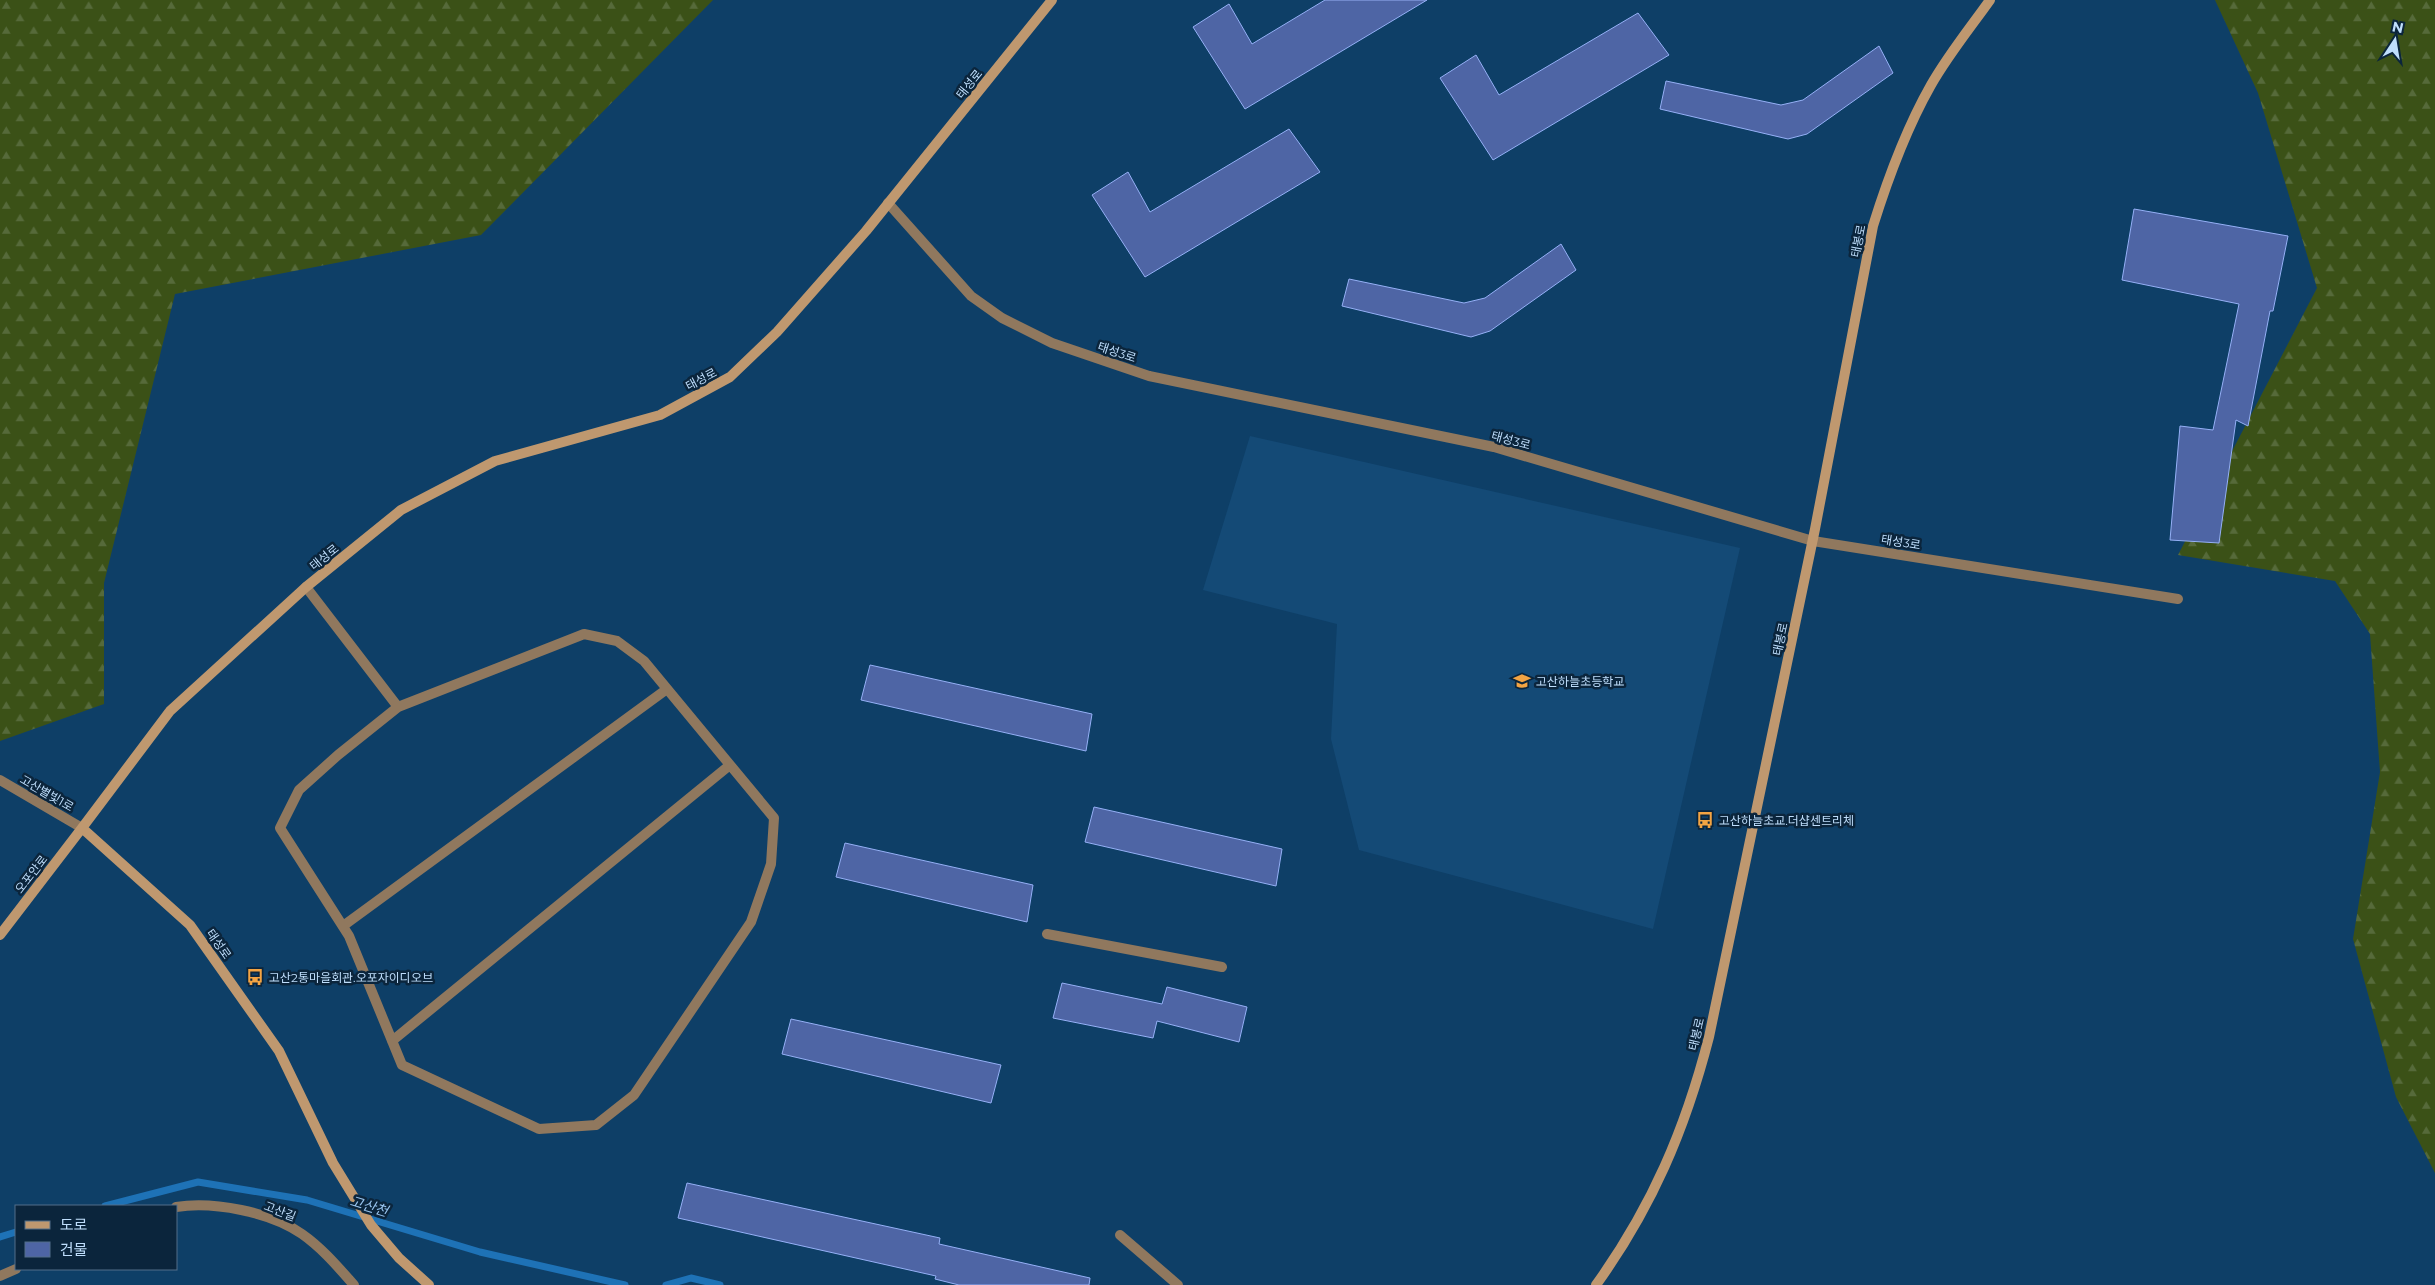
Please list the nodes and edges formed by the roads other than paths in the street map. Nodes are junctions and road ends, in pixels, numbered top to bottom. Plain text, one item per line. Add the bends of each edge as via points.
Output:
1 (1052, 0) edge
2 (1990, 0) edge
3 (888, 203) junction
4 (1813, 541) junction
5 (306, 587) junction
6 (2178, 599) dead end
7 (667, 689) junction
8 (398, 707) junction
9 (730, 765) junction
10 (0, 780) edge
11 (82, 828) junction
12 (342, 926) junction
13 (1047, 934) dead end
14 (0, 935) edge
15 (1222, 967) dead end
16 (392, 1041) junction
17 (178, 1207) edge
18 (1120, 1235) dead end
19 (15, 1268) edge
20 (0, 1276) edge
21 (354, 1285) edge
22 (430, 1285) edge
23 (1178, 1285) edge
24 (1596, 1285) edge

1 - 3 street, 태성로
2 - 4 street, 태봉로 via 1931,85 1884,190 1873,226
3 - 4 street, 태성3로 via 971,296 1002,318 1052,344 1150,376 1494,448
3 - 5 street, 태성로 via 777,332 730,377 660,415 495,461 401,510
4 - 6 street, 태성3로
4 - 24 street, 태봉로 via 1711,1028 1694,1095 1649,1202 1623,1248
5 - 8 street
5 - 11 street, 태성로 via 170,711
7 - 8 street via 644,661 617,641 584,634
7 - 9 street
7 - 12 street
8 - 12 street via 338,754 299,790 280,828
9 - 16 street
9 - 16 street via 774,818 771,864 751,922 634,1096 596,1125 540,1129 402,1065
10 - 11 street, 고산별빛1로
11 - 14 street, 오포안로
11 - 22 street, 태성로 via 190,925 279,1051 332,1163 371,1225 399,1258
12 - 16 street
13 - 15 street
17 - 21 street, 고산길 via 216,1206 275,1221 301,1233
18 - 23 street
19 - 20 street

